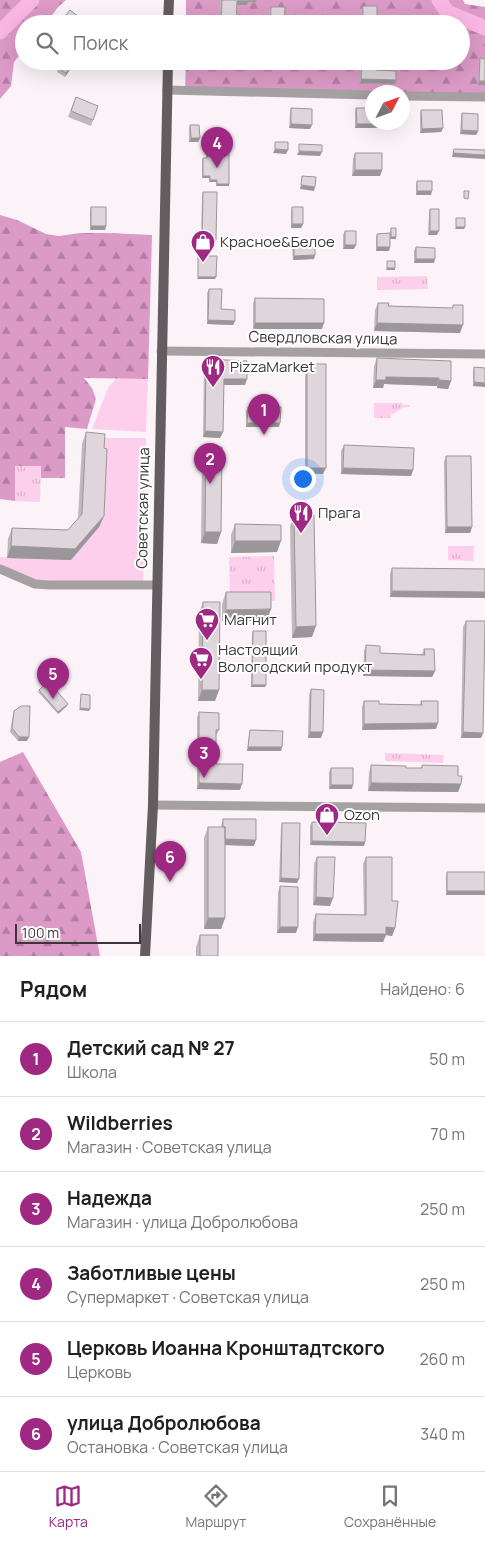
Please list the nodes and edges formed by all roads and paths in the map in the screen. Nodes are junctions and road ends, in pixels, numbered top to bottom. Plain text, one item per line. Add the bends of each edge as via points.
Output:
1 (169, 0) edge
2 (168, 15) edge
3 (168, 70) edge
4 (167, 90) junction
5 (365, 95) edge
6 (410, 96) edge
7 (485, 98) edge
8 (161, 350) junction
9 (485, 354) edge
10 (0, 569) edge
11 (157, 585) junction
12 (153, 805) junction
13 (485, 808) edge
14 (145, 956) edge

1 - 2 main road
3 - 4 main road, Советская улица
4 - 5 street
4 - 8 main road, Советская улица
6 - 7 street
8 - 9 street, Свердловская улица
8 - 11 main road, Советская улица
10 - 11 street via 35,584
11 - 12 main road, Советская улица
12 - 13 street
12 - 14 main road, Советская улица

